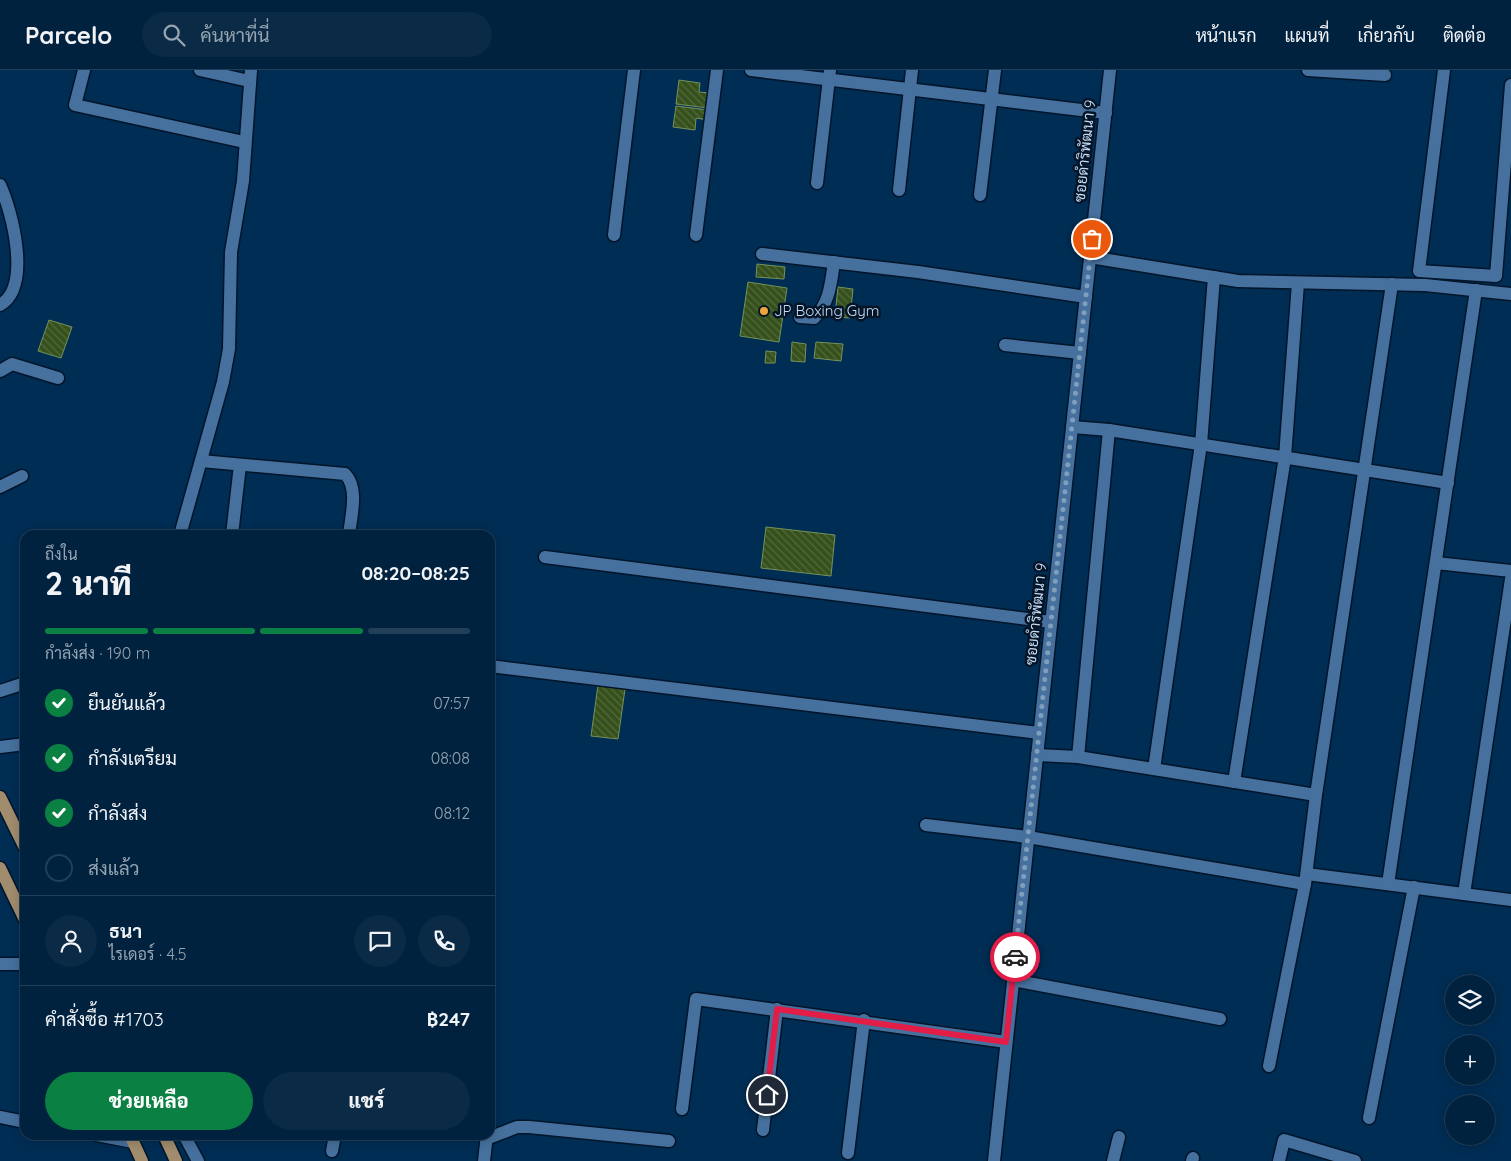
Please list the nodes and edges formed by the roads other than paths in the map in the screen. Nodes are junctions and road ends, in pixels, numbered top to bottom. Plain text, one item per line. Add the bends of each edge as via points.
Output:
1 (84, 70) edge
2 (200, 70) edge
3 (634, 70) edge
4 (716, 70) edge
5 (751, 70) edge
6 (912, 70) edge
7 (994, 70) edge
8 (1110, 70) edge
9 (1308, 70) edge
10 (1444, 70) edge
11 (829, 75) edge
12 (1385, 75) dead end
13 (250, 76) edge
14 (1511, 84) edge
15 (910, 89) junction
16 (990, 99) junction
17 (1106, 113) junction
18 (244, 142) junction
19 (817, 183) dead end
20 (0, 186) edge
21 (899, 190) dead end
22 (980, 195) dead end
23 (614, 235) dead end
24 (696, 235) dead end
25 (762, 254) dead end
26 (1090, 257) junction
27 (834, 262) junction
28 (1214, 277) junction
29 (1298, 283) junction
30 (1392, 284) junction
31 (1476, 290) junction
32 (1511, 294) edge
33 (1086, 297) junction
34 (0, 305) edge
35 (800, 318) dead end
36 (1005, 345) dead end
37 (1080, 353) junction
38 (0, 370) edge
39 (58, 378) dead end
40 (1072, 427) junction
41 (1108, 430) junction
42 (1201, 444) junction
43 (1285, 457) junction
44 (200, 461) junction
45 (240, 465) junction
46 (1364, 470) junction
47 (22, 476) dead end
48 (1448, 482) junction
49 (0, 487) edge
50 (181, 530) edge
51 (233, 530) edge
52 (349, 530) edge
53 (545, 557) dead end
54 (1436, 563) junction
55 (1511, 571) edge
56 (1511, 579) edge
57 (1051, 622) junction
58 (495, 667) edge
59 (20, 685) edge
60 (0, 691) edge
61 (1039, 733) junction
62 (20, 745) edge
63 (0, 747) edge
64 (1037, 755) junction
65 (1078, 757) junction
66 (1154, 768) junction
67 (1234, 782) junction
68 (1316, 795) junction
69 (0, 797) edge
70 (926, 825) dead end
71 (20, 838) edge
72 (1028, 838) junction
73 (0, 868) edge
74 (1306, 879) junction
75 (1388, 884) junction
76 (1414, 888) junction
77 (1464, 894) junction
78 (1511, 900) edge
79 (20, 910) edge
80 (0, 964) edge
81 (20, 964) edge
82 (1013, 980) junction
83 (777, 1009) junction
84 (1220, 1019) dead end
85 (864, 1020) junction
86 (1006, 1042) junction
87 (1269, 1066) dead end
88 (682, 1109) dead end
89 (0, 1117) edge
90 (1369, 1118) dead end
91 (20, 1121) edge
92 (763, 1130) dead end
93 (495, 1134) edge
94 (1119, 1137) dead end
95 (132, 1140) edge
96 (166, 1140) edge
97 (187, 1140) edge
98 (334, 1140) edge
99 (487, 1140) edge
100 (669, 1141) dead end
101 (332, 1151) dead end
102 (848, 1153) dead end
103 (142, 1161) edge
104 (176, 1161) edge
105 (198, 1161) edge
106 (484, 1161) edge
107 (994, 1161) edge
108 (1113, 1161) edge
109 (1279, 1161) edge
110 (1355, 1161) edge

1 - 18 street via 75,105
2 - 13 street
3 - 23 street
4 - 24 street
5 - 11 street
6 - 15 street
7 - 16 street
8 - 17 street, ซอยดำริพัฒนา 9
9 - 12 street
10 - 14 street via 1419,271 1496,276
11 - 15 street
11 - 19 street
13 - 18 street
15 - 16 street
15 - 21 street
16 - 17 street
16 - 22 street
17 - 26 street, ซอยดำริพัฒนา 9
18 - 44 street via 243,182 231,252 229,349
20 - 34 street via 16,243 18,265 13,286
25 - 27 street
26 - 28 street
26 - 33 street, ซอยดำริพัฒนา 9
27 - 33 street
27 - 35 street via 824,306 814,318
28 - 29 street
28 - 42 street
29 - 30 street
29 - 43 street
30 - 31 street
30 - 46 street
31 - 32 street
31 - 48 street
33 - 37 street, ซอยดำริพัฒนา 9
36 - 37 street
37 - 40 street, ซอยดำริพัฒนา 9
38 - 39 street via 12,364
40 - 41 street
40 - 57 street, ซอยดำริพัฒนา 9
41 - 42 street
41 - 65 street
42 - 43 street
42 - 66 street
43 - 46 street
43 - 67 street
44 - 45 street
44 - 50 street
45 - 51 street
45 - 52 street via 345,474 353,488
46 - 48 street
46 - 68 street
47 - 49 street
48 - 54 street
53 - 57 street
54 - 55 street
54 - 75 street
56 - 77 street
57 - 61 street, ซอยดำริพัฒนา 9
58 - 61 street
59 - 60 street
61 - 64 street, ซอยดำริพัฒนา 9
62 - 63 street
64 - 65 street
64 - 72 street, ซอยดำริพัฒนา 9
65 - 66 street
66 - 67 street
67 - 68 street
68 - 74 street
69 - 71 main road
70 - 72 street
72 - 74 street
72 - 82 street, ซอยดำริพัฒนา 9
73 - 79 main road
74 - 75 street
74 - 87 street
75 - 76 street
76 - 77 street
76 - 90 street
77 - 78 street
80 - 81 street
82 - 84 street
82 - 86 street, ซอยดำริพัฒนา 9
83 - 85 street
83 - 88 street via 696,999
83 - 92 street
85 - 86 street
85 - 102 street
86 - 107 street, ซอยดำริพัฒนา 9
89 - 91 street
93 - 100 street via 529,1126
94 - 108 street
95 - 103 main road
96 - 104 main road
97 - 105 street
98 - 101 street
99 - 106 street
109 - 110 street via 1284,1140

